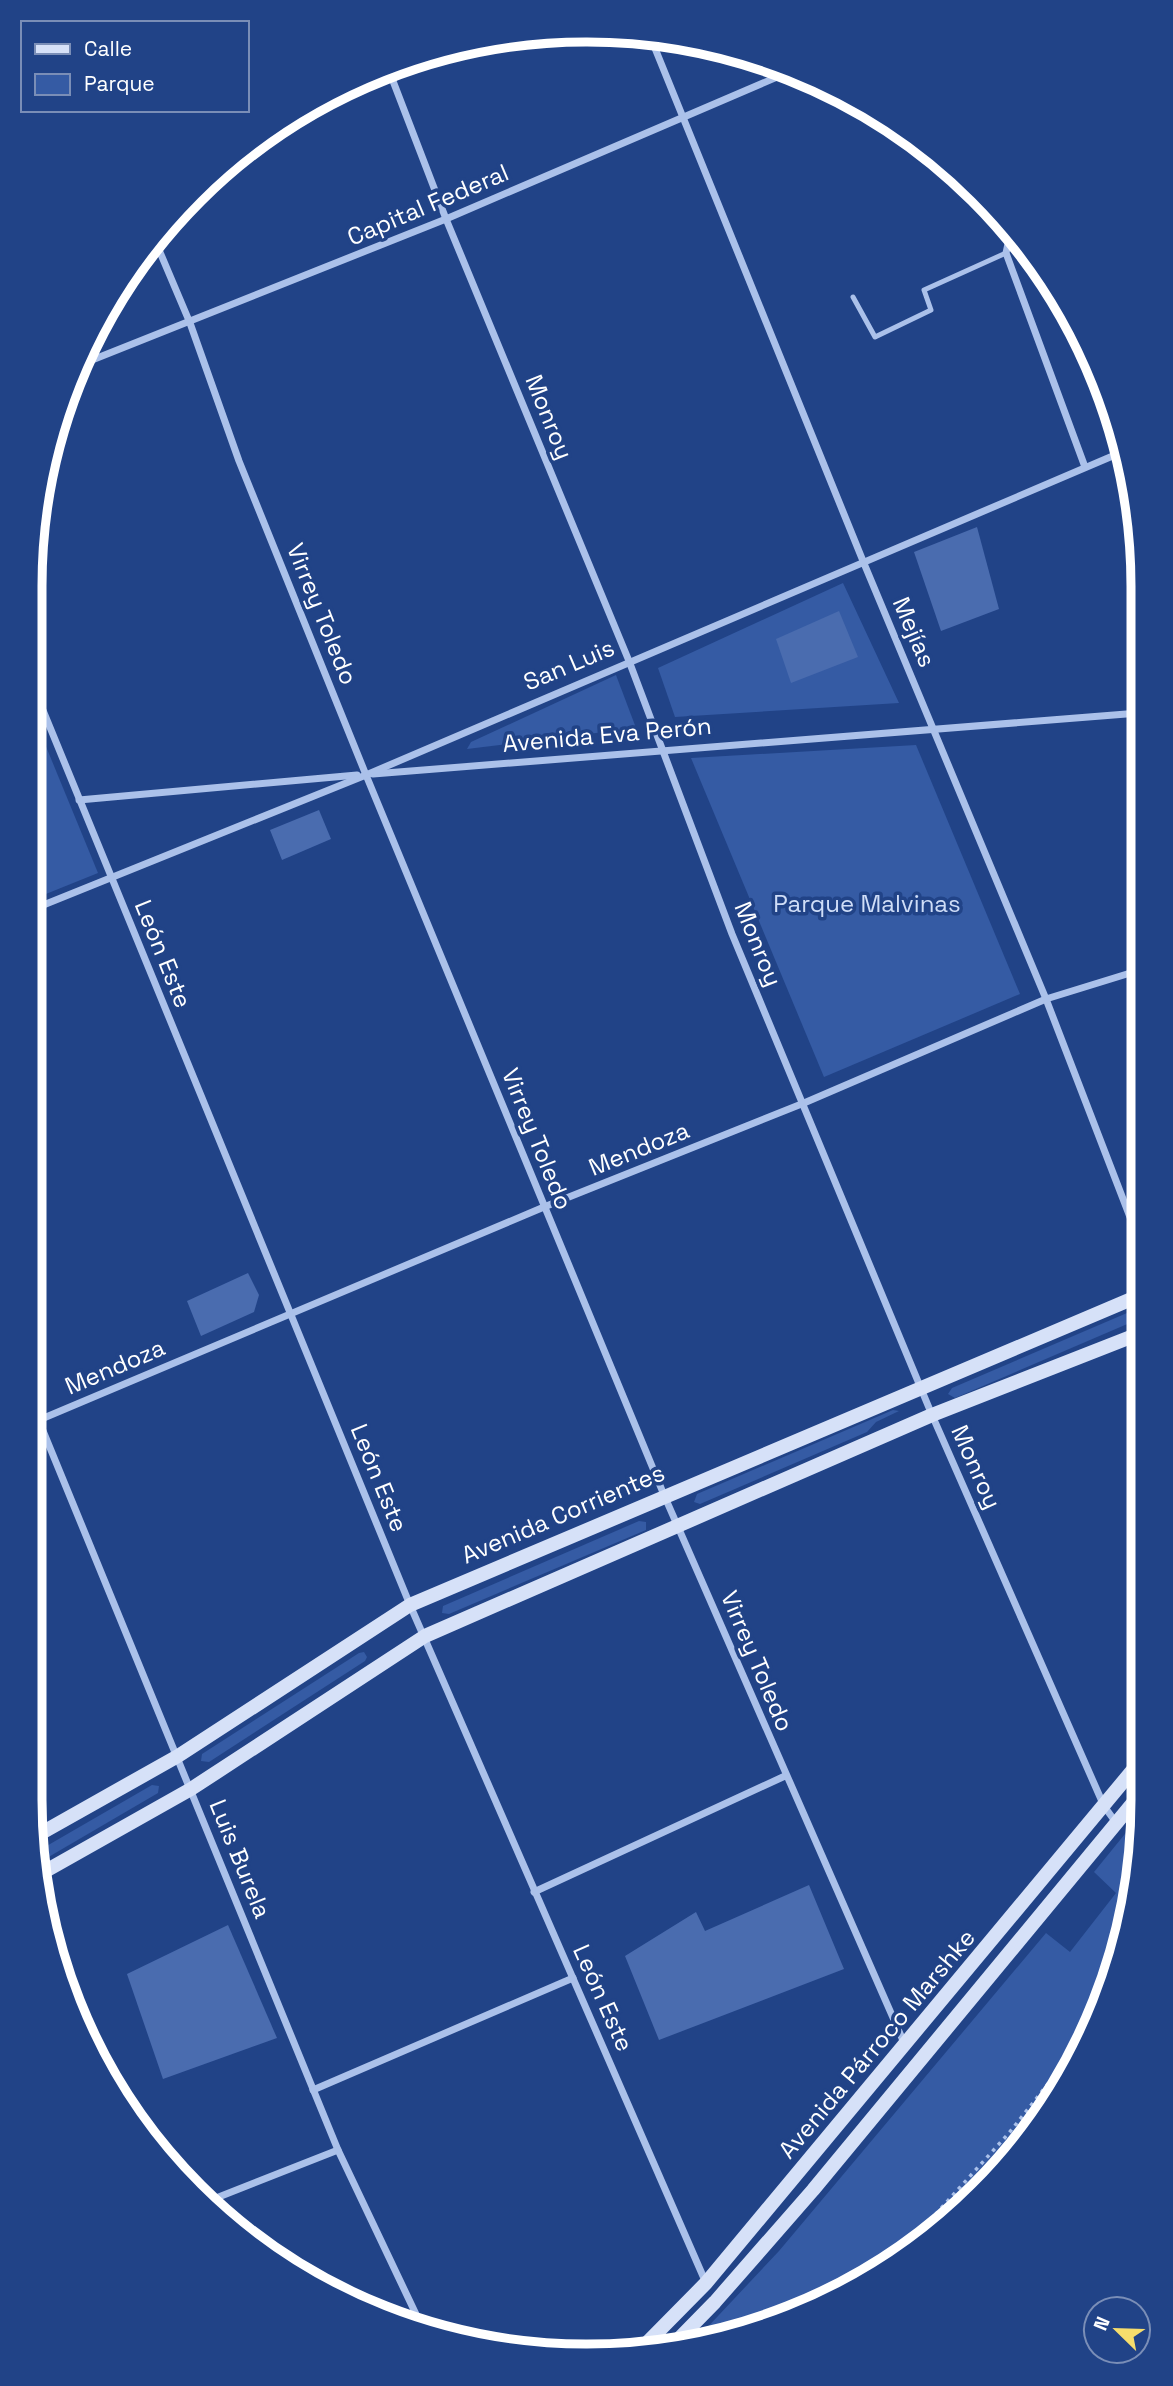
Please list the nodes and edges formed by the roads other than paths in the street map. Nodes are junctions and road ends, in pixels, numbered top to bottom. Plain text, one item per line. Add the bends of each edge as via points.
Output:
1 (655, 47) edge
2 (778, 77) edge
3 (392, 78) edge
4 (684, 116) junction
5 (446, 219) junction
6 (1009, 243) edge
7 (159, 250) edge
8 (1006, 253) junction
9 (853, 297) dead end
10 (190, 323) junction
11 (91, 361) edge
12 (1114, 455) edge
13 (1084, 467) junction
14 (863, 561) junction
15 (629, 661) junction
16 (42, 708) edge
17 (1131, 714) edge
18 (935, 731) junction
19 (662, 749) junction
20 (366, 775) junction
21 (79, 800) junction
22 (111, 878) junction
23 (42, 906) edge
24 (1131, 973) edge
25 (1046, 999) junction
26 (804, 1103) junction
27 (544, 1207) junction
28 (1131, 1220) edge
29 (1131, 1299) edge
30 (292, 1314) junction
31 (1131, 1337) edge
32 (921, 1388) junction
33 (932, 1415) junction
34 (42, 1419) edge
35 (42, 1427) edge
36 (664, 1495) junction
37 (679, 1528) junction
38 (410, 1605) junction
39 (425, 1636) junction
40 (178, 1756) junction
41 (1131, 1773) edge
42 (785, 1776) junction
43 (191, 1789) junction
44 (1104, 1806) junction
45 (1131, 1806) edge
46 (1116, 1824) junction
47 (43, 1832) edge
48 (47, 1870) edge
49 (534, 1892) junction
50 (573, 1978) junction
51 (905, 2046) junction
52 (313, 2090) junction
53 (338, 2150) junction
54 (215, 2198) edge
55 (706, 2283) junction
56 (417, 2317) edge
57 (681, 2336) edge
58 (650, 2340) edge

1 - 4 street, Mejías
2 - 4 street, Capital Federal
3 - 5 street, Monroy
4 - 5 street, Capital Federal
4 - 14 street, Mejías
5 - 10 street, Capital Federal
5 - 15 street, Monroy
6 - 8 street
7 - 10 street, Virrey Toledo
8 - 9 lane via 924,290 931,310 875,337
8 - 13 street
10 - 11 street, Capital Federal
10 - 20 street, Virrey Toledo via 239,461
12 - 13 street, San Luis
13 - 14 street, San Luis
14 - 15 street, San Luis
14 - 18 street, Mejías
15 - 19 street, Monroy
15 - 20 street, San Luis
16 - 21 street, León Este
17 - 18 street, Avenida Eva Perón
18 - 19 street, Avenida Eva Perón
18 - 25 street, Mejías
19 - 20 street, Avenida Eva Perón
19 - 26 street, Monroy via 732,934
20 - 21 street, Avenida Eva Perón
20 - 22 street, San Luis
20 - 27 street, Virrey Toledo
21 - 22 street, León Este
22 - 23 street, San Luis
22 - 30 street, León Este
24 - 25 street, Mendoza
25 - 26 street, Mendoza
25 - 28 street, Mejías
26 - 27 street, Mendoza
26 - 32 street, Monroy
27 - 30 street, Mendoza
27 - 36 street, Virrey Toledo
29 - 32 street, Avenida Corrientes
30 - 34 street, Mendoza
30 - 38 street, León Este
31 - 33 street
32 - 33 street, Monroy
32 - 36 street, Avenida Corrientes
33 - 37 street
33 - 44 street, Monroy
35 - 40 street, Luis Burela
36 - 37 street, Virrey Toledo
36 - 38 street, Avenida Corrientes
37 - 39 street
37 - 42 street, Virrey Toledo
38 - 39 street, León Este
38 - 40 street, Avenida Corrientes
39 - 43 street
39 - 49 street, León Este
40 - 43 street, Luis Burela
40 - 47 street, Avenida Corrientes
41 - 44 street, Avenida Párroco Marshke
42 - 49 street
42 - 51 street, Virrey Toledo
43 - 48 street
43 - 52 street, Luis Burela
44 - 46 street, Monroy
44 - 51 street, Avenida Párroco Marshke
45 - 46 street, Avenida Párroco Marshke
46 - 57 street, Avenida Párroco Marshke via 813,2190
49 - 50 street, León Este
50 - 52 street
50 - 55 street, León Este
51 - 55 street, Avenida Párroco Marshke
52 - 53 street, Luis Burela
53 - 54 street
53 - 56 street, Luis Burela
55 - 58 street, Avenida Párroco Marshke

